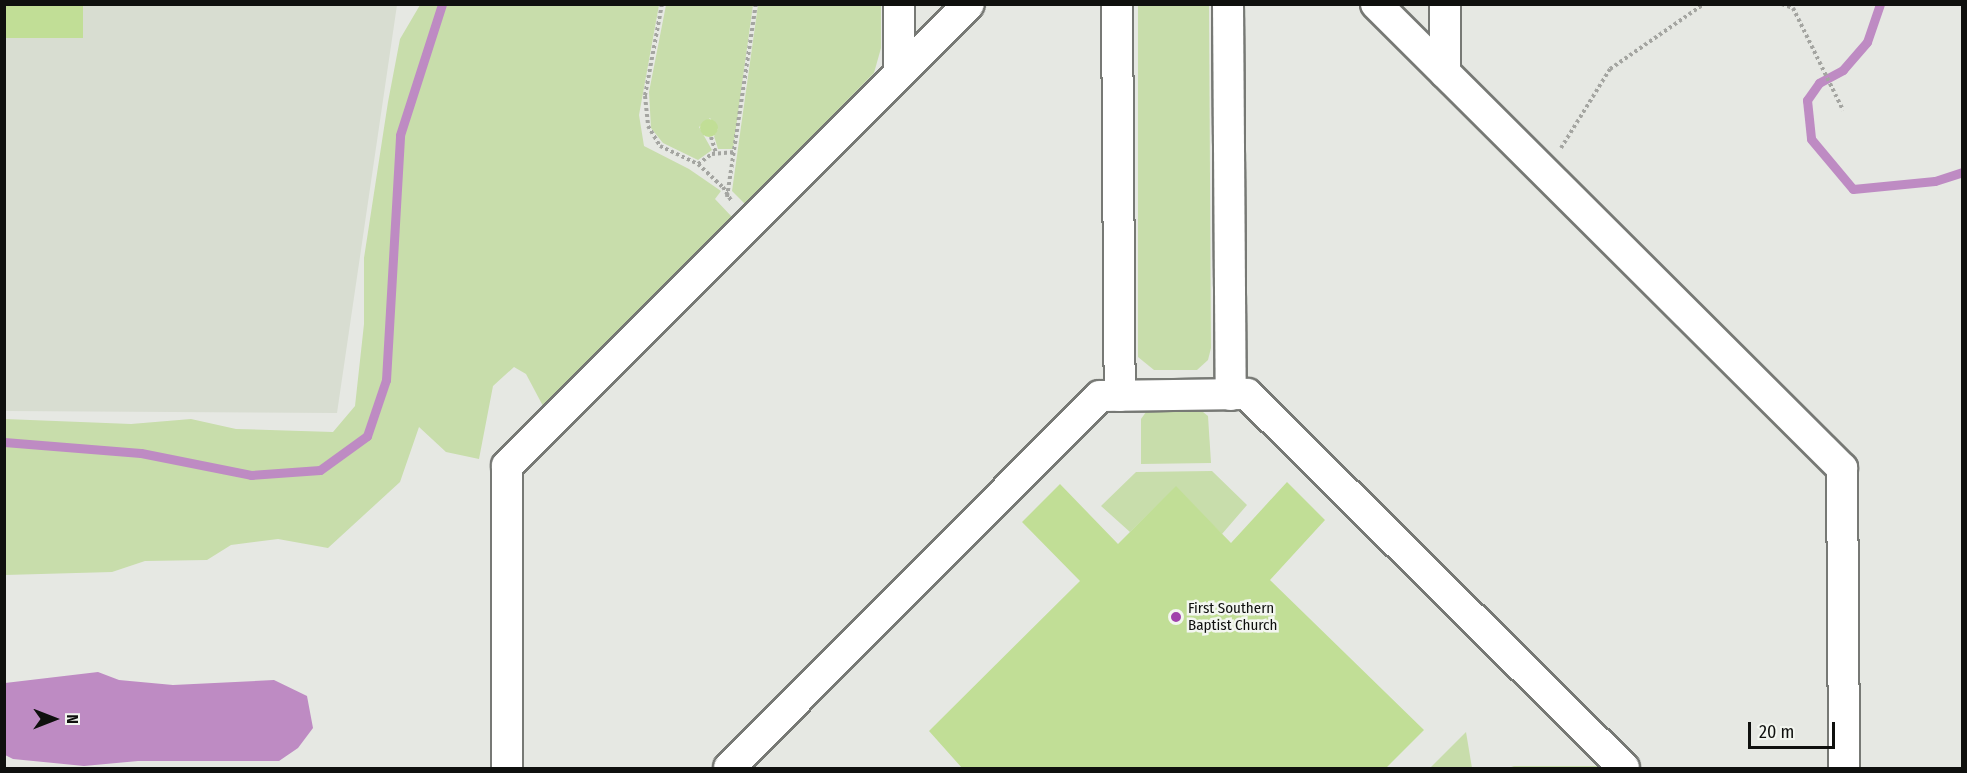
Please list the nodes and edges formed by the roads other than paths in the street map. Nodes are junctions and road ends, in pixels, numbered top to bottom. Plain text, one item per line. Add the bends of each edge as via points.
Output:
1 (899, 4) edge
2 (969, 4) edge
3 (1117, 4) edge
4 (1228, 4) edge
5 (1376, 4) edge
6 (1444, 4) edge
7 (1444, 73) junction
8 (899, 74) junction
9 (1231, 395) junction
10 (1120, 396) junction
11 (507, 768) edge
12 (729, 768) edge
13 (1624, 768) edge
14 (1844, 768) edge

1 - 8 lane
2 - 8 lane
3 - 10 lane
4 - 9 lane
5 - 7 lane
6 - 7 lane
7 - 14 lane via 1842,468
8 - 11 lane via 507,466
9 - 10 lane
9 - 13 lane via 1247,394
10 - 12 lane via 1100,396

